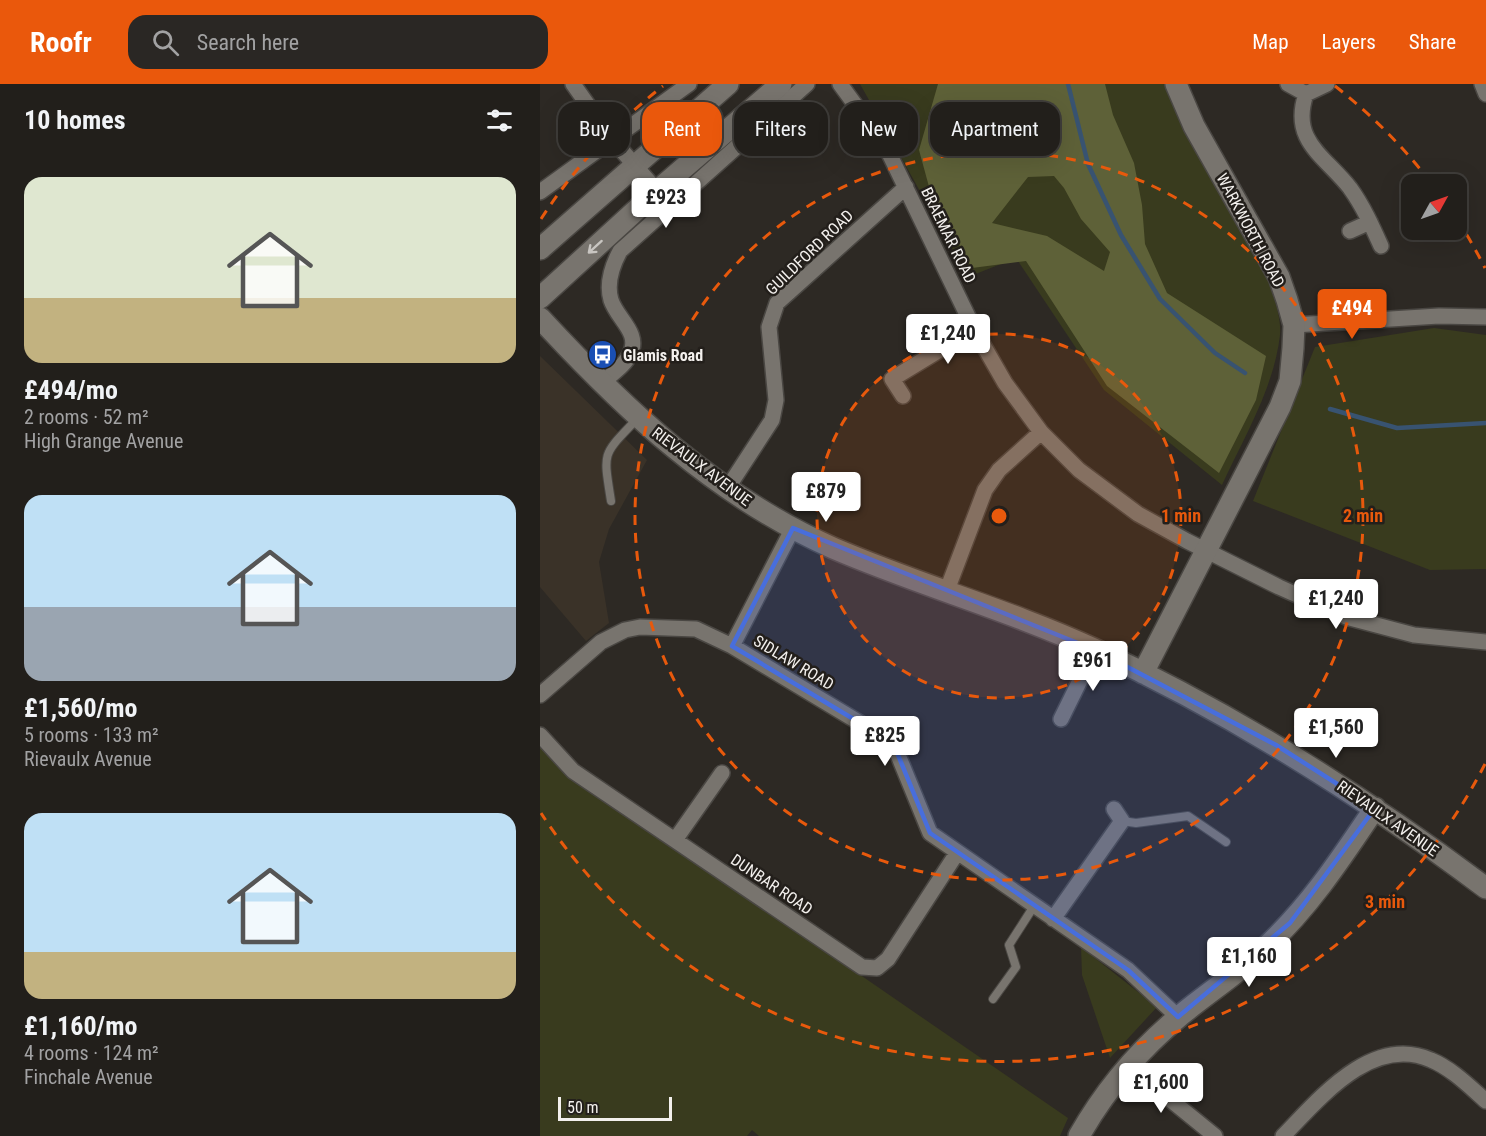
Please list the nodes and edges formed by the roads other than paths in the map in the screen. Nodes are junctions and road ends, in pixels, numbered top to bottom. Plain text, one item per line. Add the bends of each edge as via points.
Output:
1 (573, 84) edge
2 (689, 84) edge
3 (728, 84) edge
4 (781, 84) edge
5 (807, 84) edge
6 (840, 84) edge
7 (1176, 84) edge
8 (1288, 84) edge
9 (1327, 84) edge
10 (1482, 84) edge
11 (1306, 94) junction
12 (1486, 94) edge
13 (586, 102) edge
14 (630, 126) edge
15 (589, 156) edge
16 (626, 156) edge
17 (635, 166) junction
18 (906, 187) junction
19 (657, 191) junction
20 (540, 192) edge
21 (1370, 222) junction
22 (1350, 231) dead end
23 (1382, 246) dead end
24 (540, 249) edge
25 (540, 298) edge
26 (1486, 311) edge
27 (1486, 317) edge
28 (540, 318) edge
29 (1294, 325) junction
30 (974, 329) junction
31 (601, 384) junction
32 (903, 396) dead end
33 (638, 418) junction
34 (1041, 432) junction
35 (727, 489) junction
36 (611, 501) dead end
37 (793, 528) junction
38 (1206, 551) junction
39 (947, 590) junction
40 (1486, 642) edge
41 (732, 646) junction
42 (1095, 650) junction
43 (1143, 673) junction
44 (540, 695) edge
45 (1061, 719) dead end
46 (540, 735) edge
47 (722, 773) dead end
48 (1375, 808) junction
49 (1118, 815) joint
50 (675, 840) junction
51 (1226, 842) dead end
52 (957, 854) junction
53 (1486, 888) edge
54 (1034, 906) junction
55 (1053, 919) junction
56 (993, 999) dead end
57 (1178, 1017) junction
58 (1129, 1066) junction
59 (1486, 1101) edge
60 (1079, 1136) edge
61 (1215, 1136) edge
62 (1283, 1136) edge

1 - 13 street
2 - 14 street
3 - 17 street
4 - 19 street
5 - 31 street via 620,251 609,293 630,332 633,346 628,358
6 - 18 street, BRAEMAR ROAD via 886,147
7 - 29 street, WARKWORTH ROAD via 1194,126 1279,277
8 - 11 street
9 - 11 street
10 - 12 street
11 - 21 street via 1303,130 1311,145 1350,188
15 - 20 street
16 - 17 street
17 - 19 street
17 - 24 street
18 - 30 street, BRAEMAR ROAD
18 - 35 street, GUILDFORD ROAD via 777,303 769,327 776,400 771,420
19 -> 25 street
21 - 22 street
21 - 23 street
26 - 27 street
27 - 29 street
28 - 31 street, RIEVAULX AVENUE
29 - 38 street, WARKWORTH ROAD via 1287,390
30 - 32 street via 892,379
30 - 34 street, BRAEMAR ROAD via 1005,383
31 - 33 street, RIEVAULX AVENUE
33 - 35 street, RIEVAULX AVENUE
33 - 36 lane via 606,456
34 - 38 street, BRAEMAR ROAD via 1079,470 1138,514
34 - 39 street via 999,470 985,490
35 - 37 street, RIEVAULX AVENUE
37 - 39 street, RIEVAULX AVENUE via 884,568
37 - 41 street
38 - 40 street via 1346,616 1414,635
38 - 43 street, WARKWORTH ROAD
39 - 42 street, RIEVAULX AVENUE
41 - 44 street, SIDLAW ROAD via 696,629 625,630 601,642
41 - 52 street, SIDLAW ROAD via 892,744 925,825
42 - 43 street, RIEVAULX AVENUE
42 - 45 street
43 - 48 street, RIEVAULX AVENUE via 1307,763
46 - 50 street, DUNBAR ROAD via 573,771
47 - 50 street
48 - 53 street, RIEVAULX AVENUE
48 - 57 street via 1330,874 1290,923 1240,970
49 - 51 lane via 1136,823 1188,816
49 - 55 street
50 - 52 street, DUNBAR ROAD via 862,967 877,968 888,959
52 - 54 street, SIDLAW ROAD
54 - 55 street, SIDLAW ROAD
54 - 56 lane via 1009,945 1016,967
55 - 57 street, SIDLAW ROAD via 1128,970
57 - 58 street
58 - 60 street via 1108,1090
58 - 61 street
59 - 62 street via 1433,1060 1411,1053 1384,1055 1354,1069

